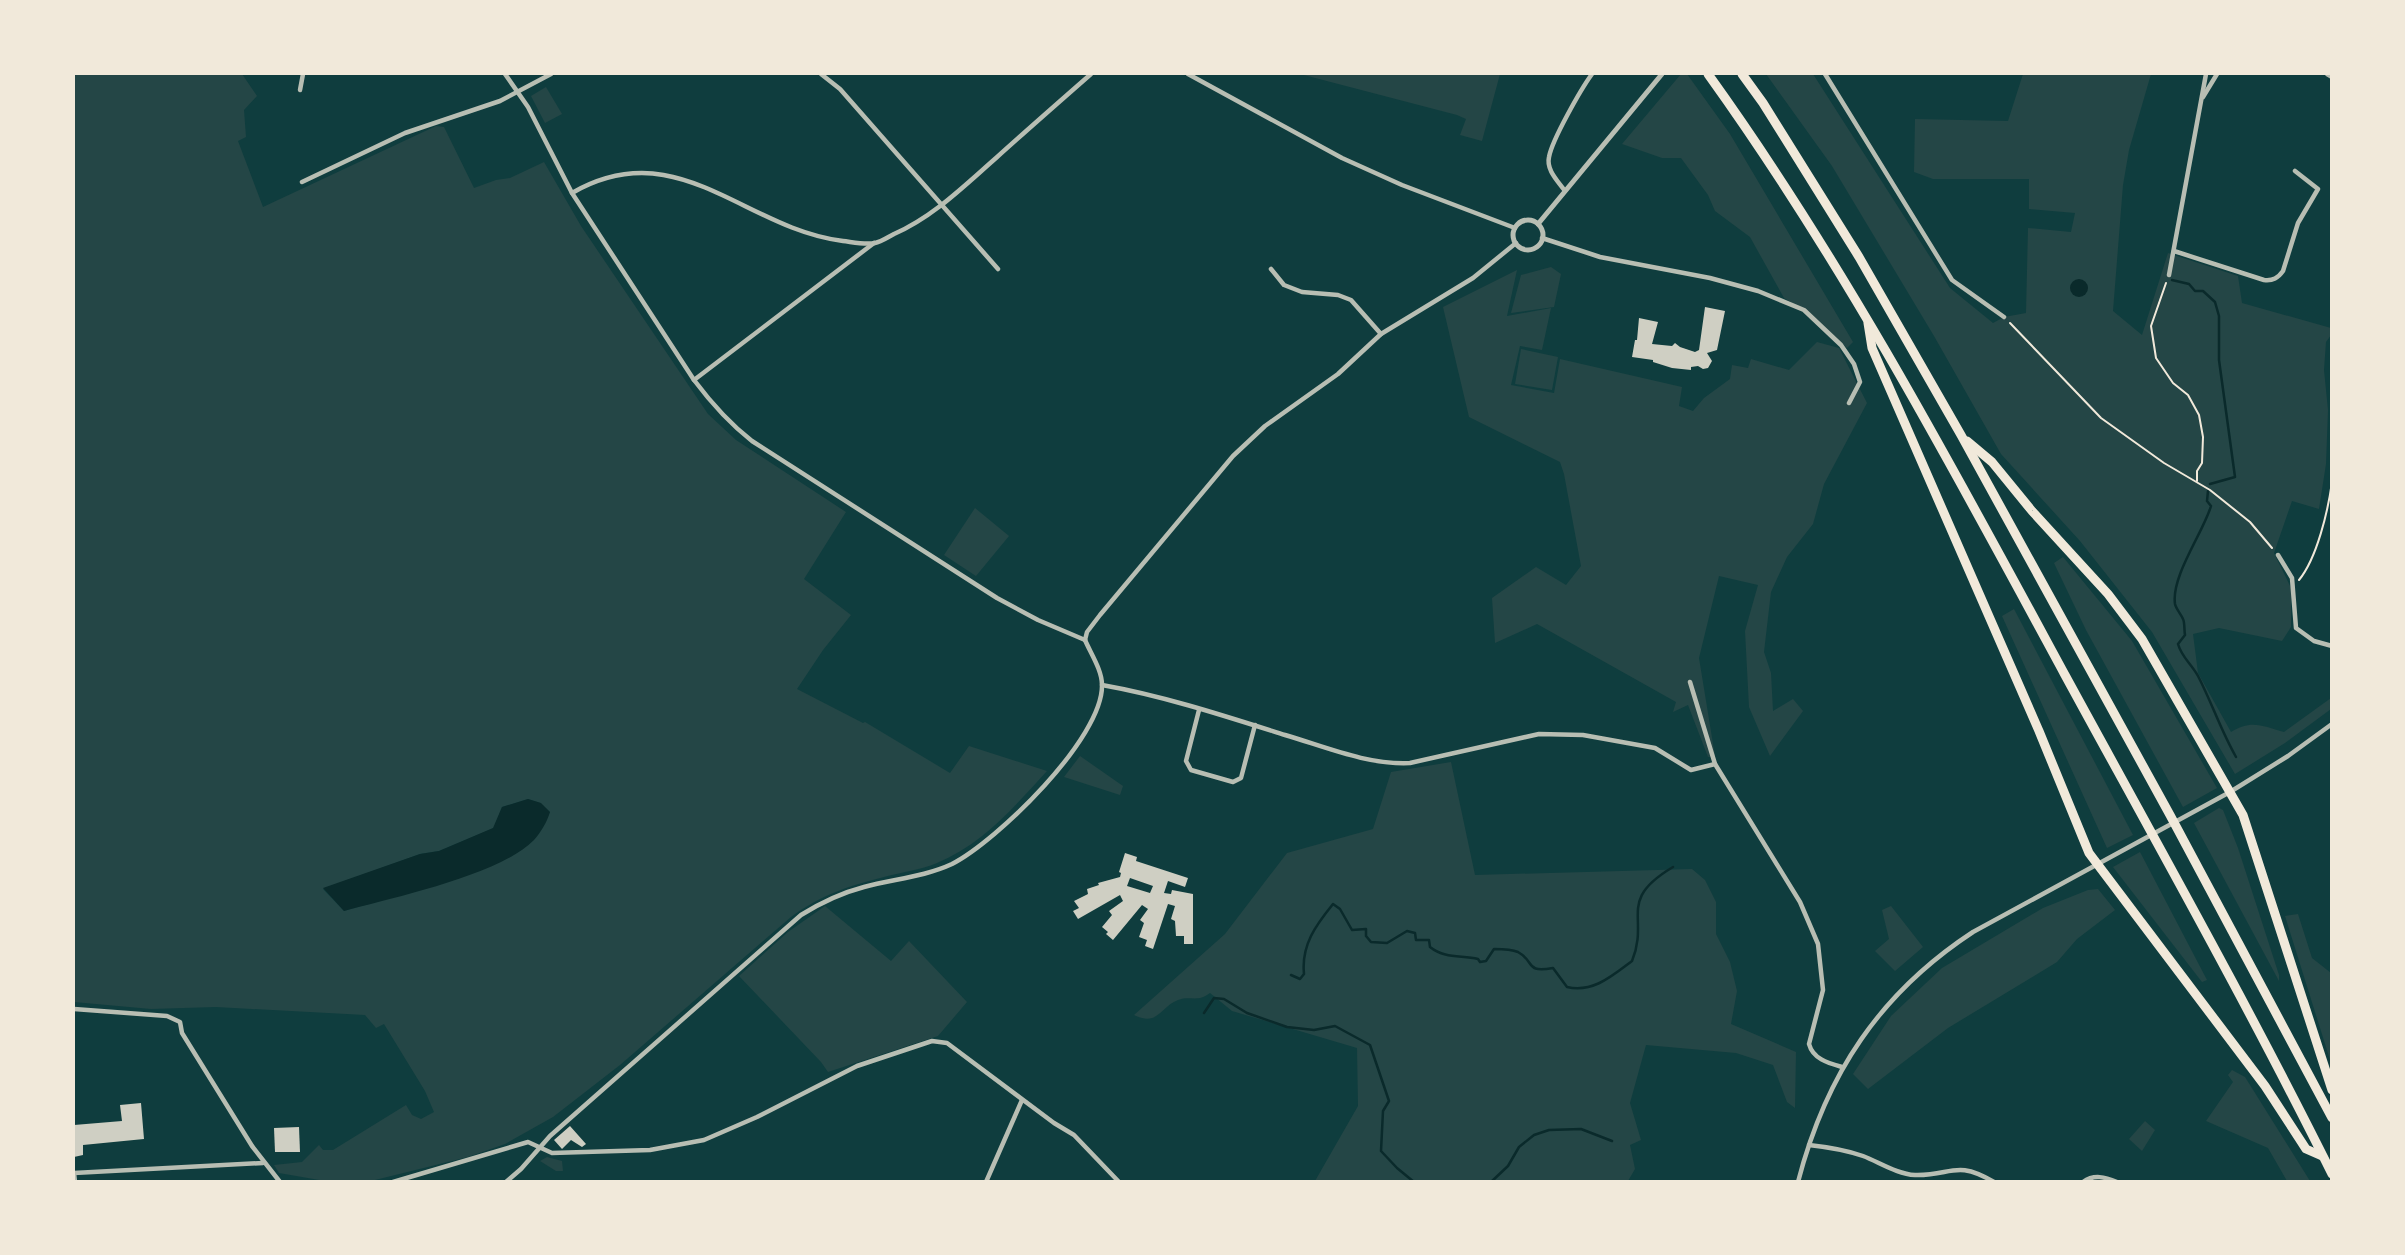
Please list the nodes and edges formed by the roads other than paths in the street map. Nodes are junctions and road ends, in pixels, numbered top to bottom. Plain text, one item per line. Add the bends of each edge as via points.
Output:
1 (303, 74) edge
2 (505, 74) edge
3 (551, 74) edge
4 (821, 74) edge
5 (1091, 74) edge
6 (1188, 74) edge
7 (1592, 74) edge
8 (1662, 74) edge
9 (1708, 74) edge
10 (1741, 74) edge
11 (1825, 74) edge
12 (2206, 74) edge
13 (2217, 74) edge
14 (2327, 74) edge
15 (2332, 77) edge
16 (300, 90) dead end
17 (517, 92) junction
18 (2201, 100) junction
19 (2295, 171) dead end
20 (302, 182) dead end
21 (1565, 191) junction
22 (572, 194) junction
23 (943, 205) junction
24 (1538, 224) junction
25 (1515, 228) junction
26 (1542, 239) junction
27 (874, 243) junction
28 (1516, 243) junction
29 (2174, 251) junction
30 (998, 269) dead end
31 (1271, 269) dead end
32 (2169, 275) road end
33 (1866, 315) junction
34 (2004, 317) road end
35 (1381, 334) junction
36 (694, 380) junction
37 (1849, 402) dead end
38 (1961, 435) junction
39 (2278, 555) road end
40 (1085, 640) junction
41 (2332, 646) edge
42 (1690, 682) dead end
43 (1102, 685) junction
44 (1199, 710) junction
45 (2332, 724) edge
46 (1255, 726) junction
47 (1715, 764) junction
48 (2230, 792) junction
49 (2097, 865) junction
50 (74, 1009) edge
51 (1842, 1068) junction
52 (2332, 1090) edge
53 (1022, 1100) junction
54 (2332, 1118) edge
55 (1809, 1145) junction
56 (539, 1148) junction
57 (2323, 1157) junction
58 (264, 1163) junction
59 (74, 1173) edge
60 (2332, 1174) edge
61 (75, 1181) edge
62 (280, 1181) edge
63 (393, 1181) edge
64 (506, 1181) edge
65 (986, 1181) edge
66 (1119, 1181) edge
67 (1798, 1181) edge
68 (1994, 1181) edge
69 (2083, 1181) edge
70 (2117, 1181) edge

1 - 16 street
2 - 17 street
3 - 17 street
4 - 23 street via 841,89
5 - 23 street
6 - 25 street via 1342,158
7 - 21 street via 1548,158 1551,172
8 - 21 street
9 - 33 highway
10 - 38 highway via 1853,246
11 - 34 street via 1952,280
12 - 18 street
13 - 18 street
14 - 15 street
17 - 20 street via 405,134
17 - 22 street
18 - 29 street
19 - 29 street via 2318,189 2298,223 2279,276 2264,279
21 - 24 street
22 - 27 street via 624,174 666,175 693,181 824,238
22 - 36 street
23 - 27 street via 915,225
23 - 30 street
24 - 25 street via 1522,221
24 - 26 street
25 - 28 street
26 - 28 street via 1529,249
26 - 37 street via 1600,257 1722,281 1804,310 1854,364 1860,382
27 - 36 street
28 - 35 street via 1473,278
29 - 32 street
31 - 35 street via 1284,285 1302,292 1351,300
33 - 49 highway via 1872,348
33 - 57 highway
35 - 40 street via 1338,374 1265,426 1233,456 1100,615
36 - 40 street via 714,407 752,441 964,577 1038,620
38 - 48 highway via 1992,462 2142,639
38 - 54 highway
39 - 41 street via 2293,586 2296,628 2314,641
40 - 43 street
42 - 47 street
43 - 44 street
43 - 56 street via 1096,713 1077,746 998,833 952,863 830,898 801,915
44 - 46 street
44 - 46 street via 1186,761 1191,770 1233,782 1241,778
45 - 48 street
46 - 47 street via 1390,764 1539,734 1605,737 1655,748 1691,770
47 - 51 street via 1800,902 1818,944 1823,990 1811,1051
48 - 49 street
48 - 52 highway via 2243,816
49 - 51 street via 1973,932 1933,961 1876,1018
49 - 57 highway via 2265,1086 2306,1149
50 - 58 street via 167,1016 180,1023
51 - 55 street
53 - 56 street via 947,1043 932,1041 857,1066 704,1140 650,1150 552,1153
53 - 65 street
53 - 66 street via 1074,1135
55 - 67 street
55 - 68 street via 1861,1155 1915,1175 1956,1169
56 - 63 street via 528,1142
56 - 64 street
57 - 60 highway
58 - 59 street
58 - 62 street
59 - 61 street
69 - 70 street via 2097,1177

